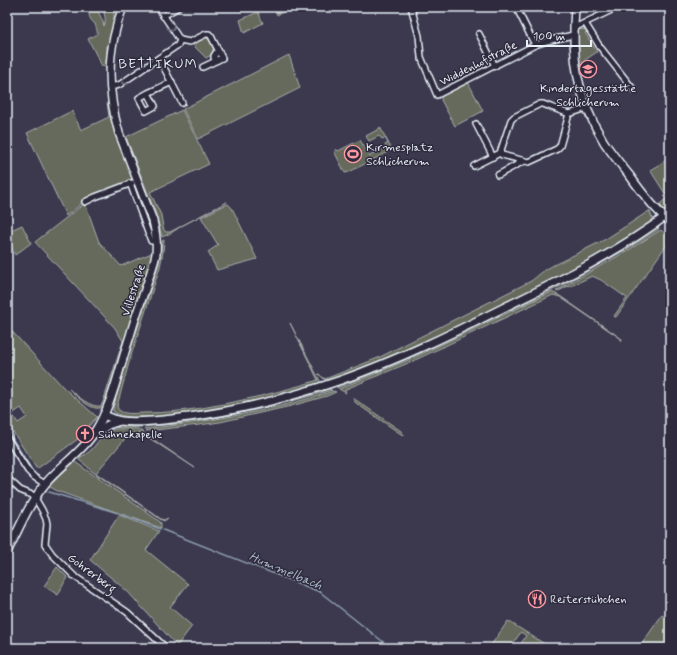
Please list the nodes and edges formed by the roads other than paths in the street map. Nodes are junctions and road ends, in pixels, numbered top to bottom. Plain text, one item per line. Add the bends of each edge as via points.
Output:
1 (123, 7) edge
2 (158, 7) edge
3 (178, 7) edge
4 (411, 7) edge
5 (516, 7) edge
6 (575, 7) edge
7 (618, 7) edge
8 (163, 16) junction
9 (585, 23) junction
10 (574, 31) junction
11 (479, 34) dead end
12 (180, 40) junction
13 (535, 45) junction
14 (159, 58) junction
15 (495, 66) junction
16 (203, 67) dead end
17 (172, 82) junction
18 (110, 87) junction
19 (633, 89) dead end
20 (148, 94) dead end
21 (182, 103) dead end
22 (587, 108) junction
23 (569, 114) junction
24 (476, 124) dead end
25 (500, 153) junction
26 (492, 157) junction
27 (524, 161) junction
28 (474, 166) dead end
29 (498, 175) dead end
30 (134, 182) junction
31 (85, 202) dead end
32 (668, 218) edge
33 (104, 415) junction
34 (121, 421) junction
35 (92, 435) junction
36 (7, 438) edge
37 (7, 478) edge
38 (44, 484) junction
39 (35, 498) junction
40 (7, 552) edge
41 (166, 648) edge

1 - 18 main road, Villestraße via 112,47
2 - 8 street
3 - 8 street
4 - 15 street, Widdenhofstraße via 419,36 421,57 438,95
5 - 13 street
6 - 10 main road
7 - 9 street, Widdenhofstraße
8 -> 12 street
9 - 10 street, Widdenhofstraße
9 - 19 street
10 - 13 street, Widdenhofstraße
10 - 22 main road via 577,72
11 - 15 street
12 - 14 street via 178,45
12 - 16 street via 188,42 206,34 212,37 222,58
13 - 15 street, Widdenhofstraße
14 - 17 street
14 -> 18 street via 119,85
17 - 20 street
17 - 21 street
18 - 30 main road, Villestraße via 117,127
22 - 23 street
22 - 32 main road via 607,146 652,205
23 - 25 street via 541,104 514,117
23 - 27 street via 559,147 531,162
24 - 26 street
25 - 26 street
25 - 27 street
26 - 28 street
27 - 29 street
30 - 31 street via 94,196
30 - 33 main road, Villestraße via 153,221 157,241 156,254
32 - 34 main road via 528,296 421,347 354,375 296,394 230,410 161,420
33 - 34 main road
33 - 35 main road, Villestraße
34 - 35 main road via 108,425
35 - 38 main road, Villestraße via 86,444
36 - 38 street via 28,471
37 - 39 street via 20,490
38 - 39 main road, Villestraße
39 - 40 main road, Villestraße
39 - 41 street, Gohrerberg via 46,519 45,544 52,554 74,576 122,608

